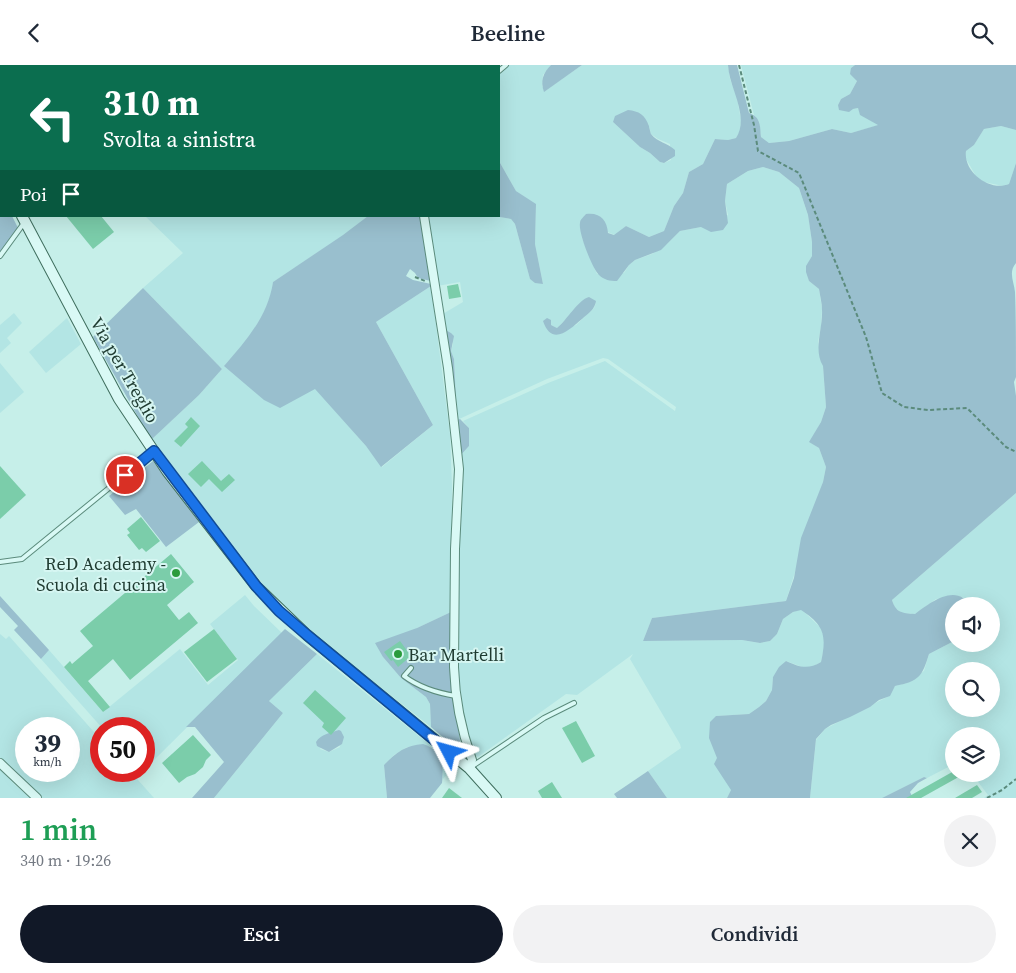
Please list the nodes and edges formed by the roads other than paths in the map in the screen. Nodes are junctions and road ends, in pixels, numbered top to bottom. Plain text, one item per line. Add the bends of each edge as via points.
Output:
1 (424, 217) edge
2 (24, 219) edge
3 (0, 255) edge
4 (154, 451) junction
5 (0, 562) edge
6 (411, 667) dead end
7 (456, 696) junction
8 (574, 703) dead end
9 (0, 763) edge
10 (469, 768) junction
11 (37, 798) edge
12 (496, 798) edge

1 - 7 street via 448,368 459,469 454,618
2 - 3 lane
2 - 4 main road, Via per Treglio via 119,399
4 - 5 lane via 22,559
4 - 10 main road, Via per Treglio via 256,586 279,611
6 - 7 lane via 404,676 415,684
7 - 10 street via 461,727 472,760
8 - 10 lane via 544,718
9 - 11 street
10 - 12 main road, Via per Treglio

